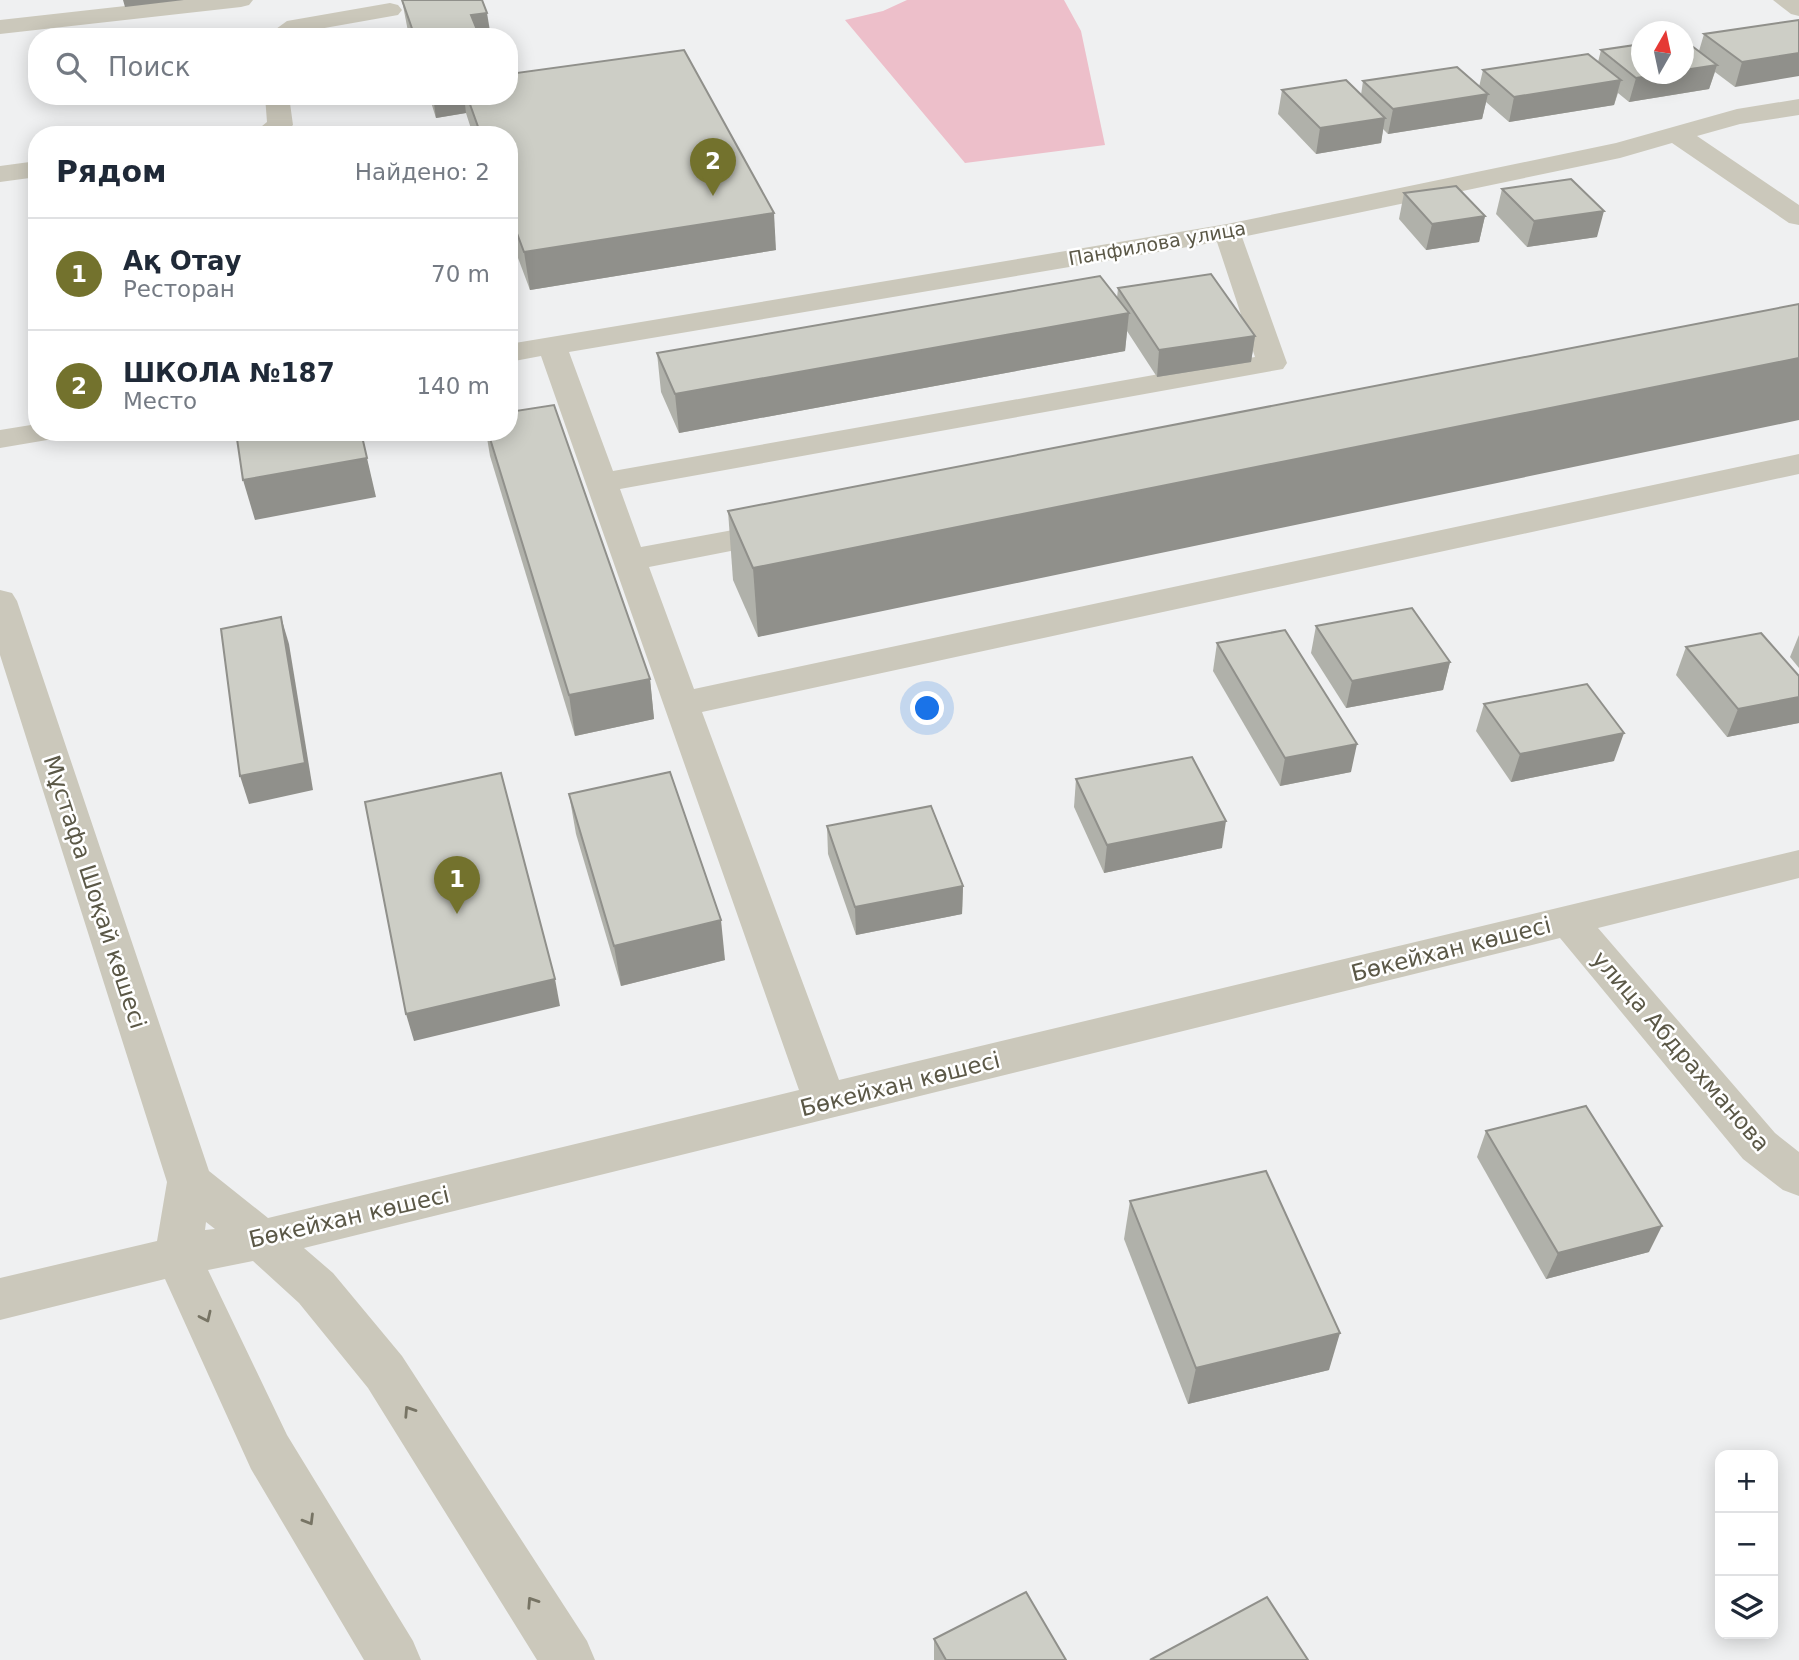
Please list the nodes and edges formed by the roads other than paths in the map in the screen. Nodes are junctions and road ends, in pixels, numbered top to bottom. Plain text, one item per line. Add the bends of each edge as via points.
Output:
1 (241, 0) edge
2 (1785, 0) edge
3 (1799, 9) edge
4 (390, 10) dead end
5 (0, 27) edge
6 (292, 28) edge
7 (278, 105) edge
8 (1799, 107) edge
9 (278, 126) edge
10 (1676, 134) junction
11 (28, 170) edge
12 (0, 174) edge
13 (1799, 216) edge
14 (1227, 232) junction
15 (552, 346) junction
16 (518, 352) edge
17 (28, 434) edge
18 (0, 439) edge
19 (1799, 464) edge
20 (601, 483) junction
21 (808, 526) edge
22 (629, 560) junction
23 (0, 601) edge
24 (681, 704) junction
25 (1799, 864) edge
26 (1569, 920) junction
27 (825, 1102) junction
28 (1799, 1177) edge
29 (190, 1182) junction
30 (261, 1239) junction
31 (178, 1256) junction
32 (0, 1299) edge
33 (394, 1660) edge
34 (568, 1660) edge

1 - 5 street
2 - 3 street
4 - 6 street
7 - 9 street
8 - 10 street, Панфилова улица via 1737,117
10 - 13 street
10 - 14 street, Панфилова улица via 1620,150
11 - 12 street
14 - 15 street, Панфилова улица
14 - 20 street via 1272,363
15 - 16 street, Панфилова улица
15 - 20 street
17 - 18 street
19 - 24 street
20 - 22 street
21 - 22 street
22 - 24 street
23 - 29 street, Мұстафа Шоқай көшесі
24 - 27 street
25 - 26 street, Бөкейхан көшесі
26 - 27 street, Бөкейхан көшесі
26 - 28 street, улица Абдрахманова via 1759,1146
27 - 30 street, Бөкейхан көшесі
29 - 30 street
29 - 31 street, Мұстафа Шоқай көшесі
30 - 31 street, Бөкейхан көшесі
34 -> 30 street via 385,1372 316,1288
31 - 32 street, Бөкейхан көшесі
31 -> 33 street via 269,1452

